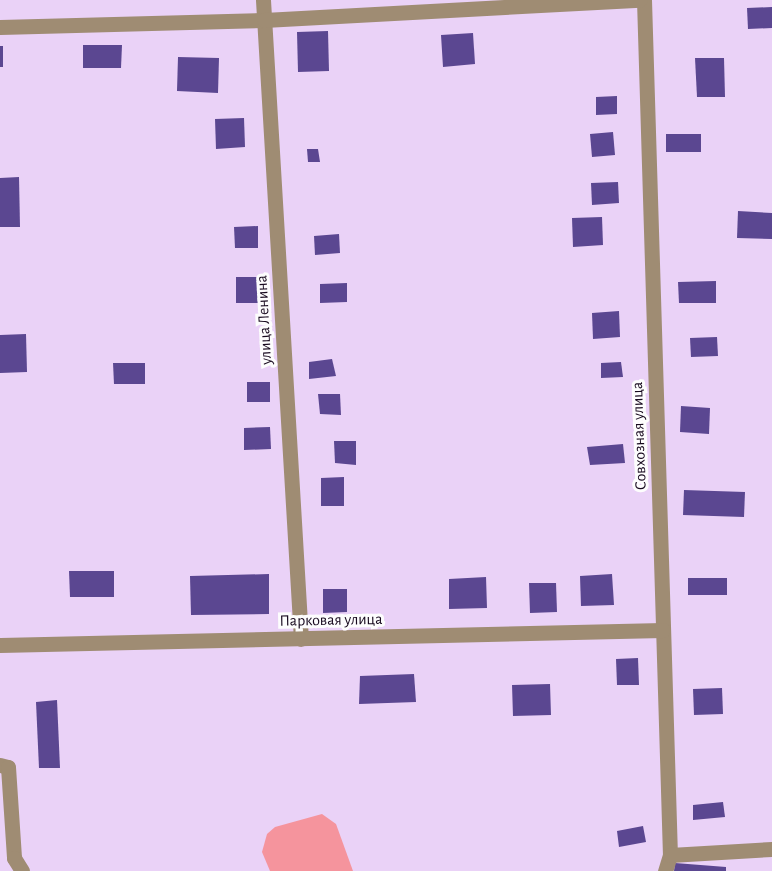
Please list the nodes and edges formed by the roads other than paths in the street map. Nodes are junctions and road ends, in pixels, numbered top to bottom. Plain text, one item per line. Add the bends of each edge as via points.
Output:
1 (263, 0) edge
2 (639, 0) edge
3 (644, 0) edge
4 (264, 20) junction
5 (0, 27) edge
6 (663, 630) junction
7 (302, 639) junction
8 (0, 645) edge
9 (0, 765) edge
10 (772, 849) edge
11 (670, 855) junction
12 (22, 871) edge
13 (665, 871) edge

1 - 4 street, улица Ленина
2 - 4 street
3 - 6 street, Совхозная улица
4 - 5 street
4 - 7 street, улица Ленина
6 - 7 street, Парковая улица
6 - 11 street, Совхозная улица
7 - 8 street, Парковая улица
9 - 12 street via 8,767 14,858
10 - 11 street
11 - 13 street, Совхозная улица

